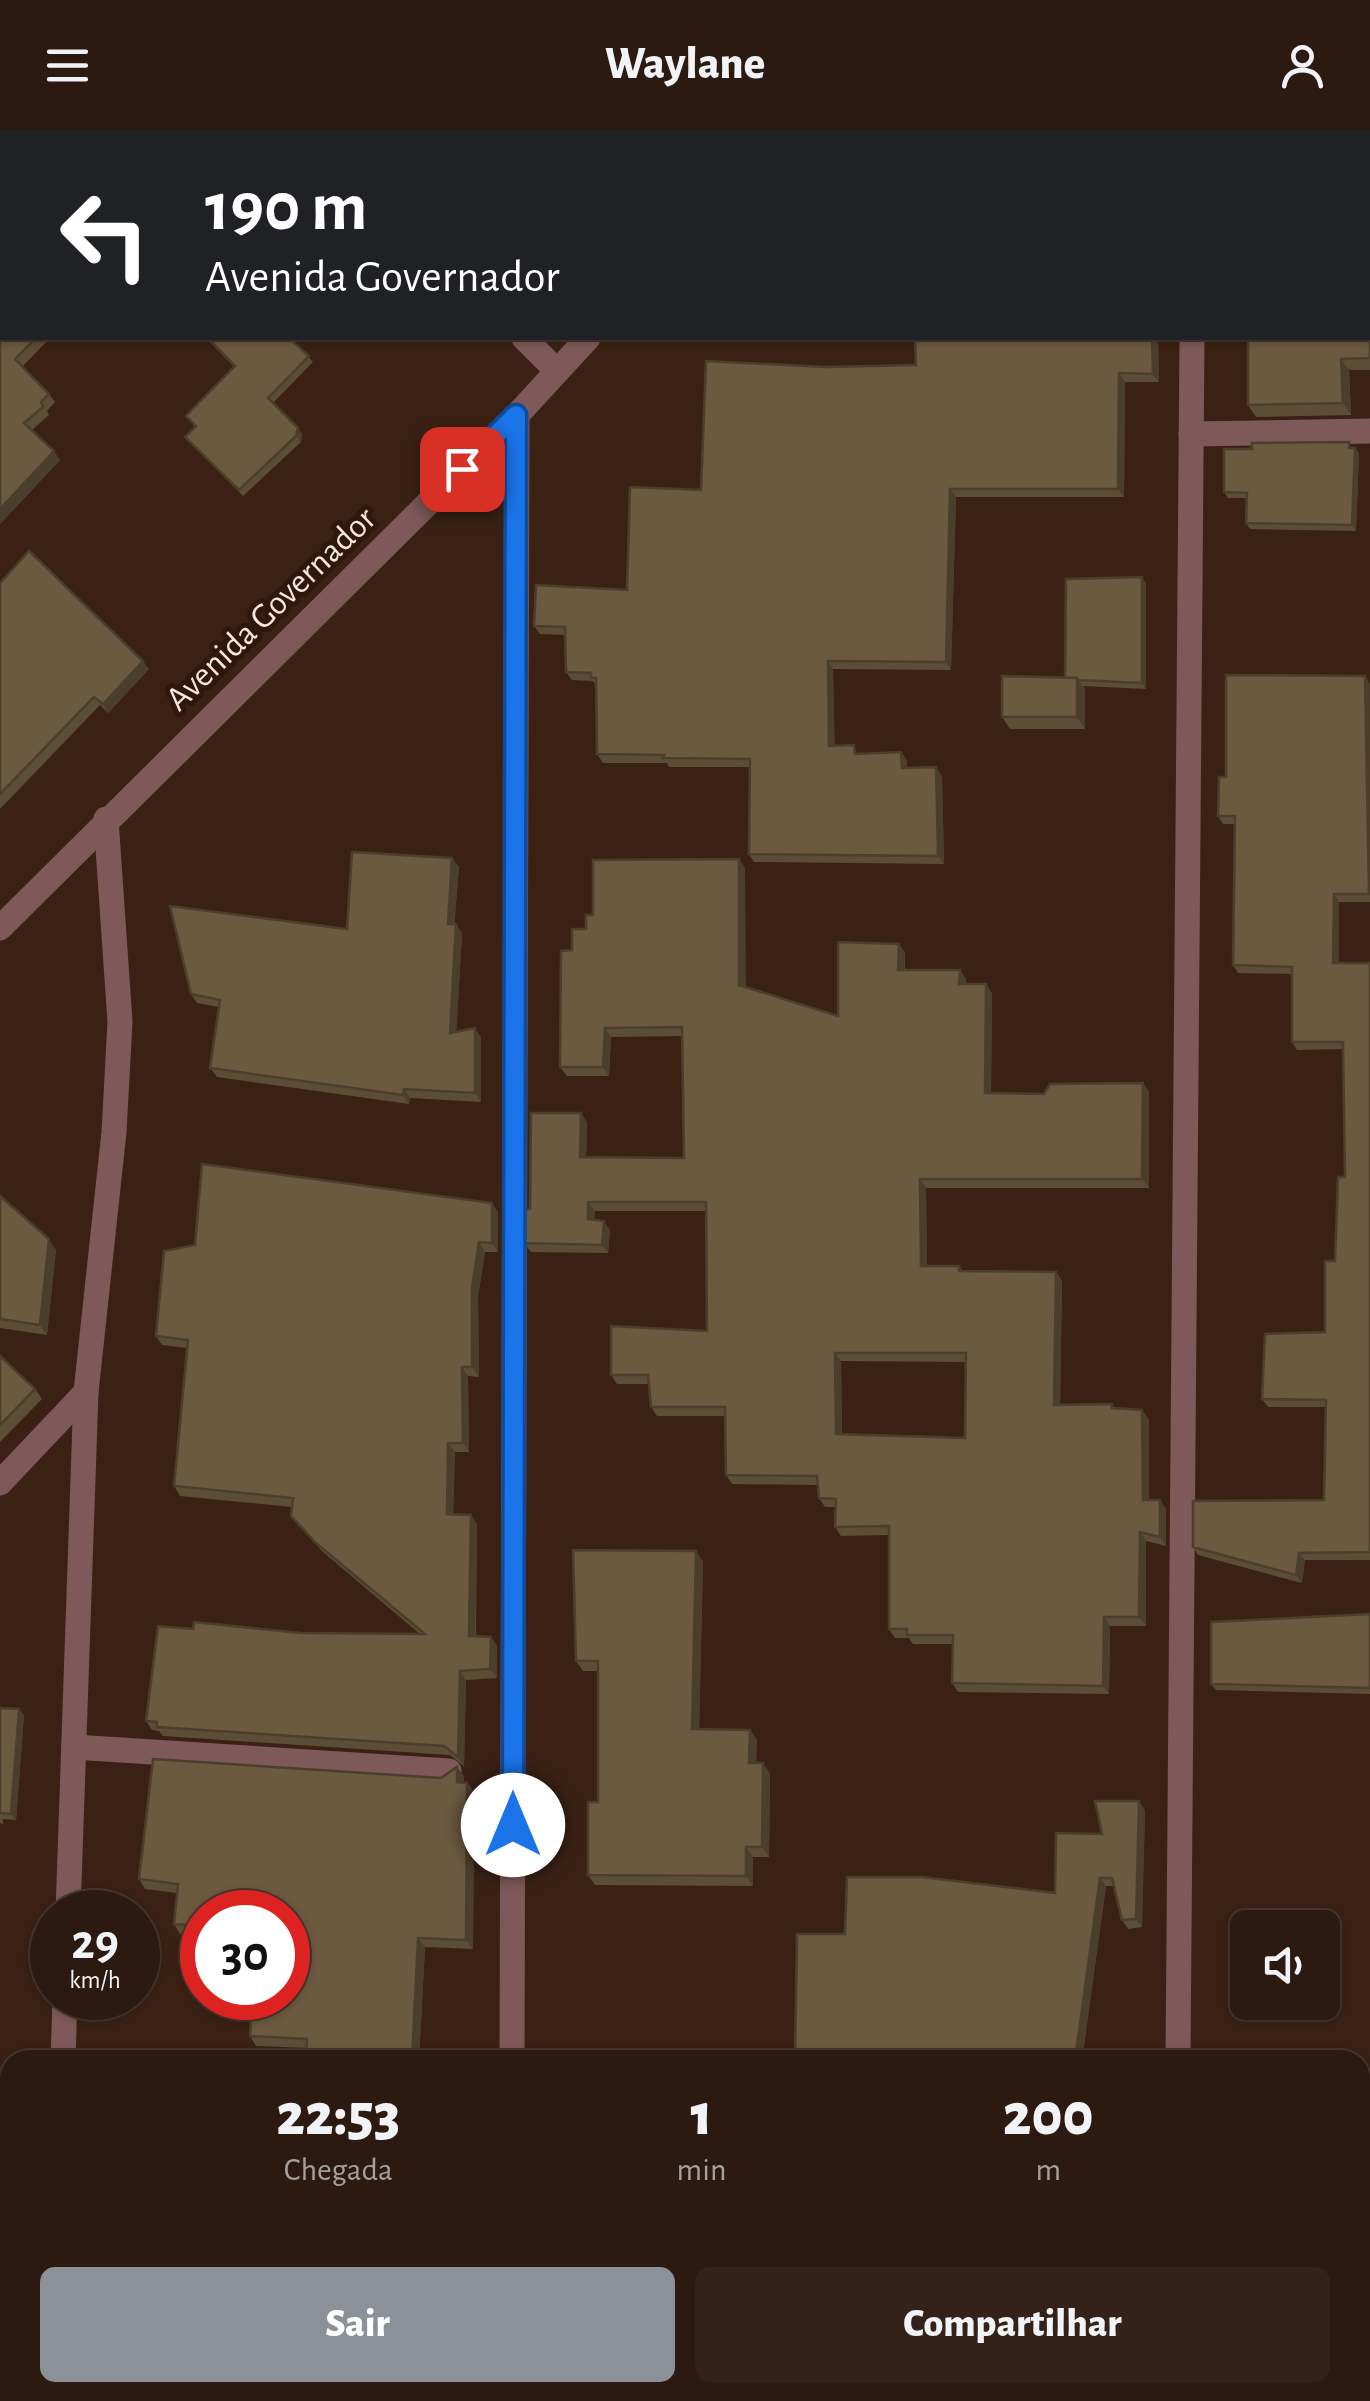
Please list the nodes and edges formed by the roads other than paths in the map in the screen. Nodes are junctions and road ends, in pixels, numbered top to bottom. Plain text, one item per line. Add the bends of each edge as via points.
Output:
1 (526, 340) edge
2 (586, 340) edge
3 (1192, 340) edge
4 (556, 370) junction
5 (516, 415) junction
6 (1370, 432) edge
7 (1191, 434) junction
8 (106, 819) junction
9 (0, 928) edge
10 (86, 1392) junction
11 (0, 1483) edge
12 (74, 1747) junction
13 (449, 1770) edge
14 (69, 1890) edge
15 (65, 2020) edge
16 (63, 2050) edge
17 (512, 2050) edge
18 (1178, 2050) edge

1 - 4 street
2 - 4 street, Avenida Governador
3 - 7 street
4 - 5 street, Avenida Governador
5 - 8 street, Avenida Governador
5 - 17 street
6 - 7 street
7 - 18 street
8 - 9 street, Avenida Governador
8 - 10 street via 120,1022
10 - 11 street
10 - 12 street
12 - 13 street
12 - 14 street
15 - 16 street

